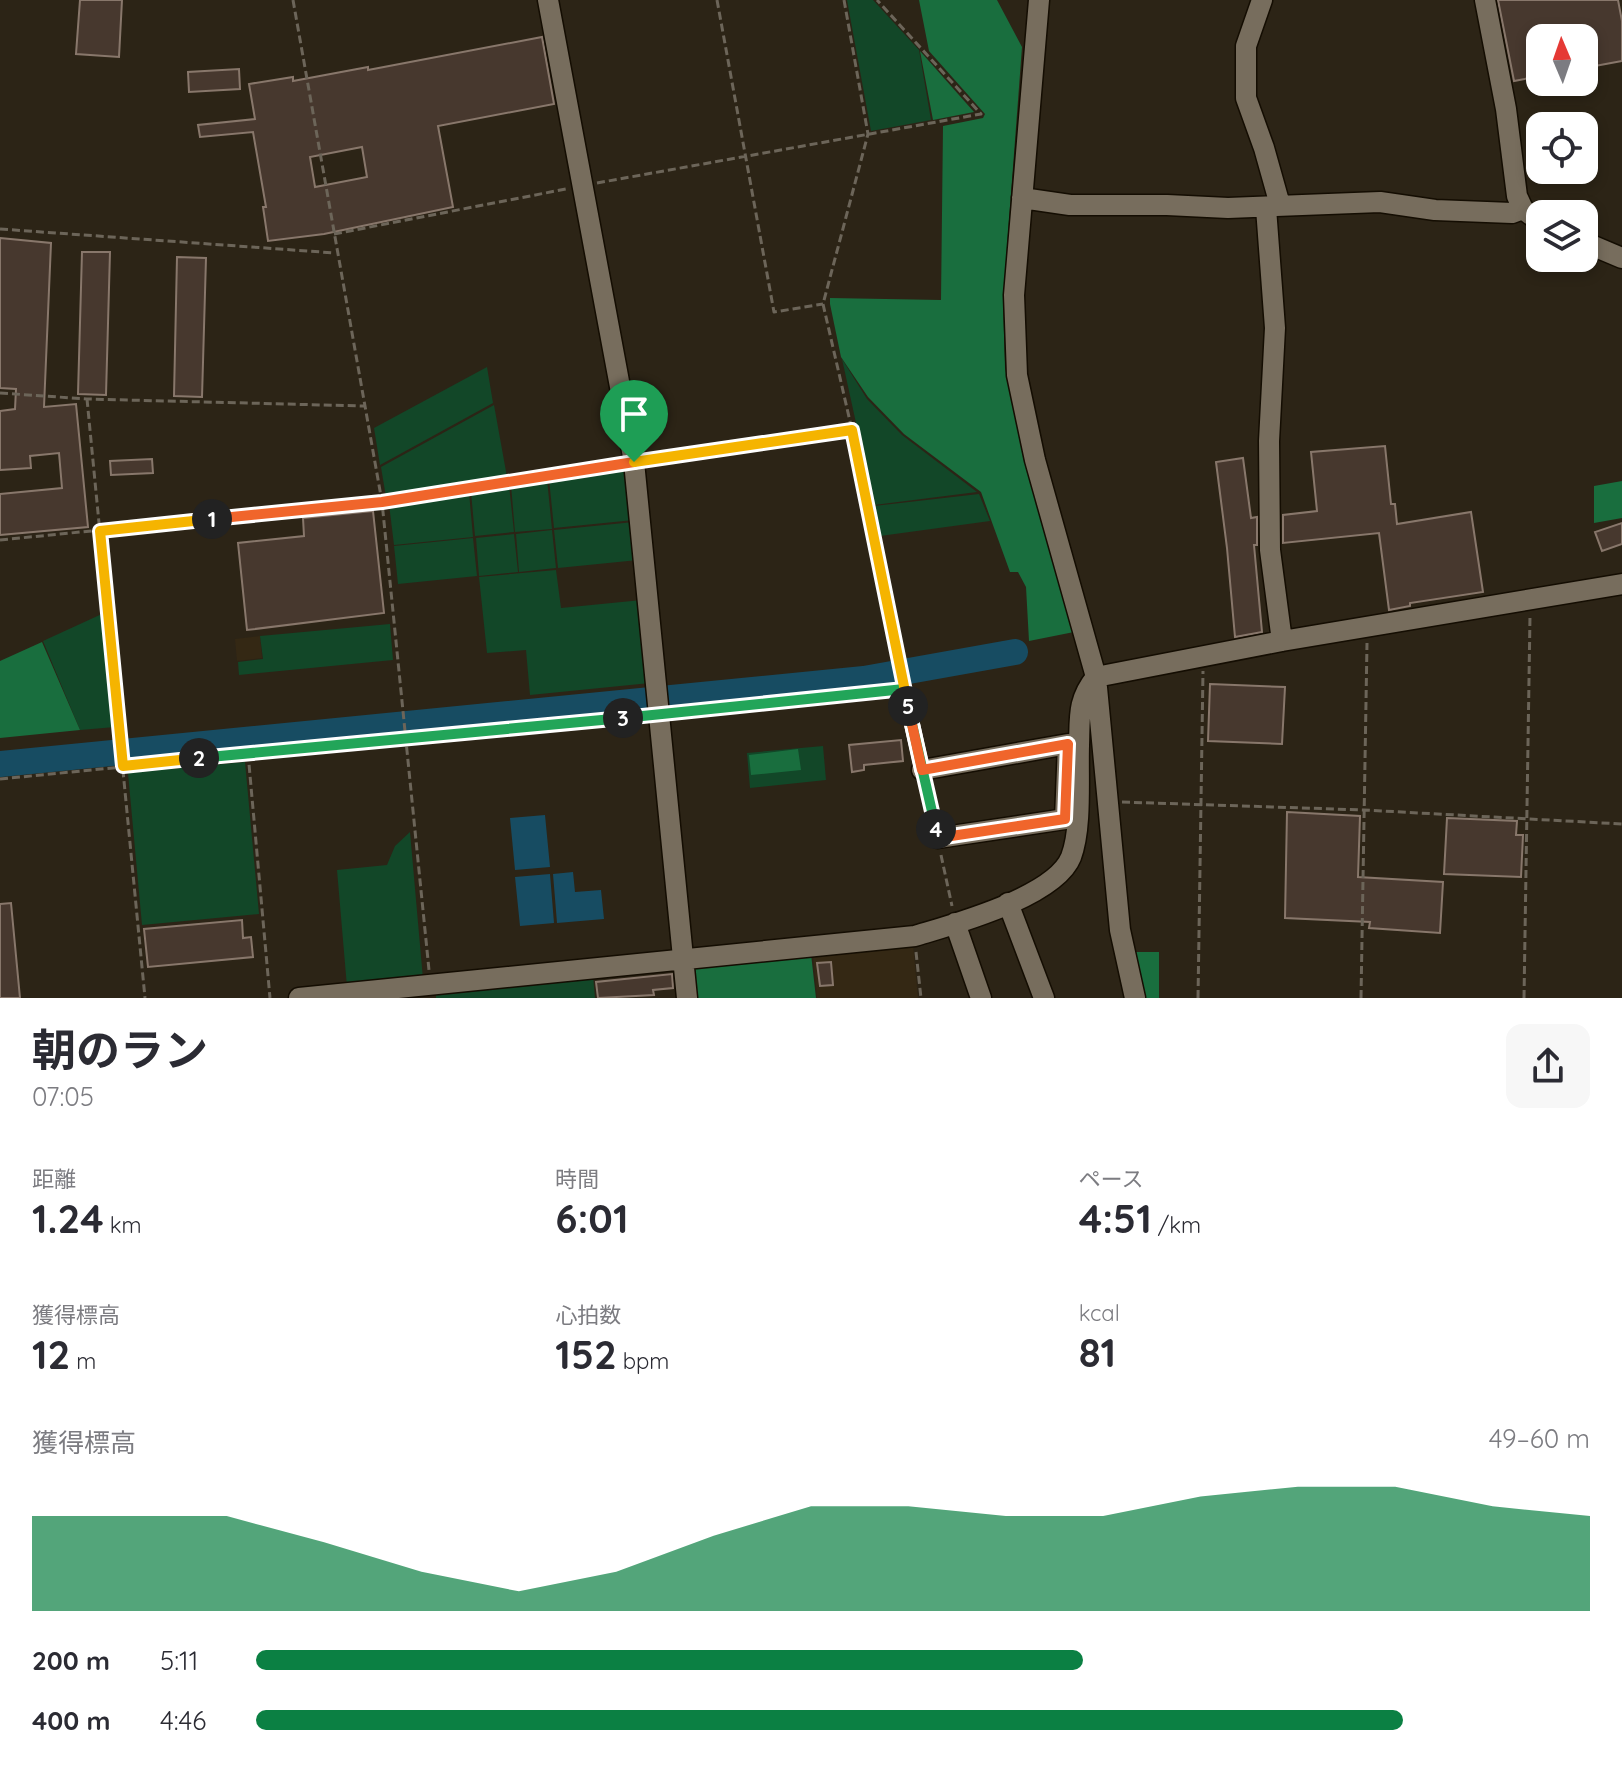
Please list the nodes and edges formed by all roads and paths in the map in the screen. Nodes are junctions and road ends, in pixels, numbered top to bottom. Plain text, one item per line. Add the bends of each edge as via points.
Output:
1 (293, 0) edge
2 (548, 0) edge
3 (717, 0) edge
4 (844, 0) edge
5 (877, 0) edge
6 (1039, 0) edge
7 (1262, 0) edge
8 (1485, 0) edge
9 (868, 134) junction
10 (1022, 198) junction
11 (1273, 207) junction
12 (1523, 209) junction
13 (1526, 211) edge
14 (0, 229) edge
15 (1598, 248) edge
16 (337, 253) junction
17 (1622, 258) edge
18 (823, 304) junction
19 (0, 393) edge
20 (87, 399) junction
21 (364, 406) junction
22 (852, 430) junction
23 (634, 462) junction
24 (382, 502) junction
25 (100, 531) junction
26 (0, 540) edge
27 (1622, 584) edge
28 (1531, 600) junction
29 (1367, 627) junction
30 (1282, 641) junction
31 (1203, 655) junction
32 (1096, 677) junction
33 (904, 689) junction
34 (657, 705) junction
35 (407, 739) junction
36 (248, 753) junction
37 (123, 766) junction
38 (922, 770) junction
39 (0, 779) edge
40 (1108, 801) junction
41 (1202, 803) junction
42 (1364, 810) junction
43 (1528, 819) junction
44 (1622, 824) edge
45 (938, 838) junction
46 (1008, 903) junction
47 (955, 923) junction
48 (915, 936) junction
49 (684, 961) junction
50 (430, 986) junction
51 (145, 998) edge
52 (270, 998) edge
53 (299, 998) edge
54 (687, 998) edge
55 (921, 998) edge
56 (981, 998) edge
57 (1044, 998) edge
58 (1135, 998) edge
59 (1198, 998) edge
60 (1361, 998) edge
61 (1524, 998) edge

1 - 16 path
2 - 23 street
3 - 18 path via 774,312
4 - 9 path
5 - 9 path via 981,114
6 - 10 street
7 - 11 street via 1246,46 1246,98 1264,148
8 - 12 street
9 - 18 path
10 - 11 street via 1070,205
10 - 32 street via 1014,295 1017,375 1035,460
11 - 12 street via 1362,201 1435,210
11 - 30 street via 1270,550
12 - 13 street
14 - 16 path
15 - 17 street
16 - 21 path
18 - 22 path
19 - 20 path
20 - 21 path
20 - 25 path
21 - 24 path
22 - 23 path
22 - 33 path
23 - 24 path
23 - 34 street
24 - 25 path
24 - 35 path
25 - 26 path
25 - 37 path
27 - 28 street
28 - 29 street
28 - 43 path
29 - 30 street
29 - 42 path
30 - 31 street
31 - 32 street
31 - 41 path
32 - 40 street
32 - 46 street via 1082,699 1072,854 1060,876
33 - 34 path
33 - 38 path
34 - 35 path
34 - 49 street
35 - 36 path
35 - 50 path
36 - 37 path
36 - 52 path
37 - 39 path
37 - 51 path
38 - 45 path
38 - 45 street via 1068,744 1065,819
40 - 41 path
40 - 58 street via 1120,930
41 - 42 path
41 - 59 path
42 - 43 path
42 - 60 path
43 - 44 path
43 - 61 path
45 - 47 path
46 - 47 street
46 - 57 street
47 - 48 street
47 - 56 street
48 - 49 street
48 - 55 path
49 - 50 street
49 - 54 street
50 - 53 street

